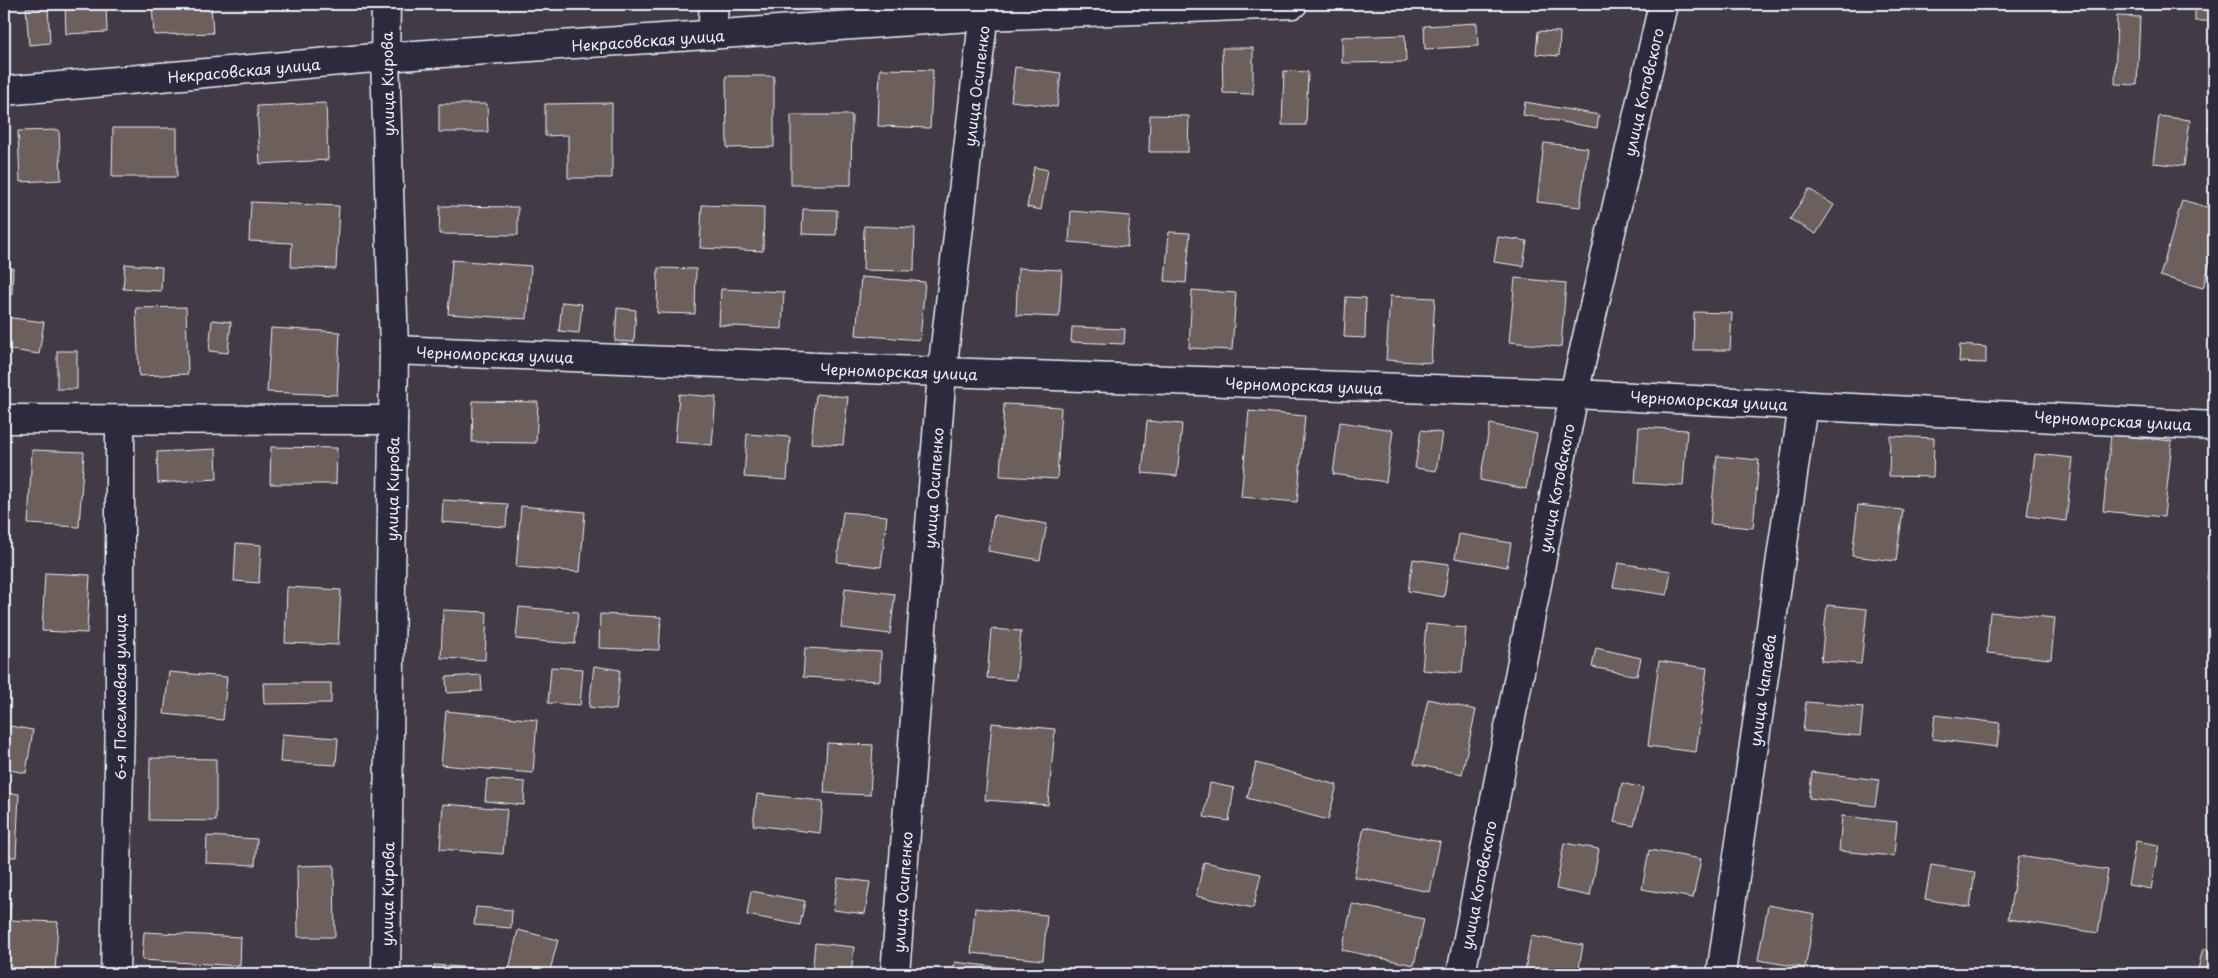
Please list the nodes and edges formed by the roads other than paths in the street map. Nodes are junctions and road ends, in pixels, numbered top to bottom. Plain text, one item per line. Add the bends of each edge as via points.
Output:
1 (386, 4) edge
2 (714, 4) edge
3 (1293, 4) edge
4 (1663, 4) edge
5 (984, 10) edge
6 (712, 35) junction
7 (385, 57) junction
8 (4, 91) edge
9 (394, 350) junction
10 (942, 372) junction
11 (1574, 394) junction
12 (1803, 405) junction
13 (4, 419) edge
14 (392, 420) junction
15 (120, 421) junction
16 (2214, 426) edge
17 (115, 974) edge
18 (386, 974) edge
19 (895, 974) edge
20 (1461, 974) edge
21 (1721, 974) edge

1 - 7 street, улица Кирова
2 - 6 street
3 - 5 street, Некрасовская улица
4 - 11 street, улица Котовского
5 - 6 street, Некрасовская улица
5 - 10 street, улица Осипенко
6 - 7 street, Некрасовская улица
7 - 8 street, Некрасовская улица
7 - 9 street, улица Кирова
9 - 10 street, Черноморская улица
9 - 14 street, улица Кирова
10 - 11 street, Черноморская улица
10 - 19 street, улица Осипенко
11 - 12 street, Черноморская улица
11 - 20 street, улица Котовского
12 - 16 street, Черноморская улица
12 - 21 street, улица Чапаева
13 - 15 street
14 - 15 street
14 - 18 street, улица Кирова
15 - 17 street, 6-я Поселковая улица via 120,716

